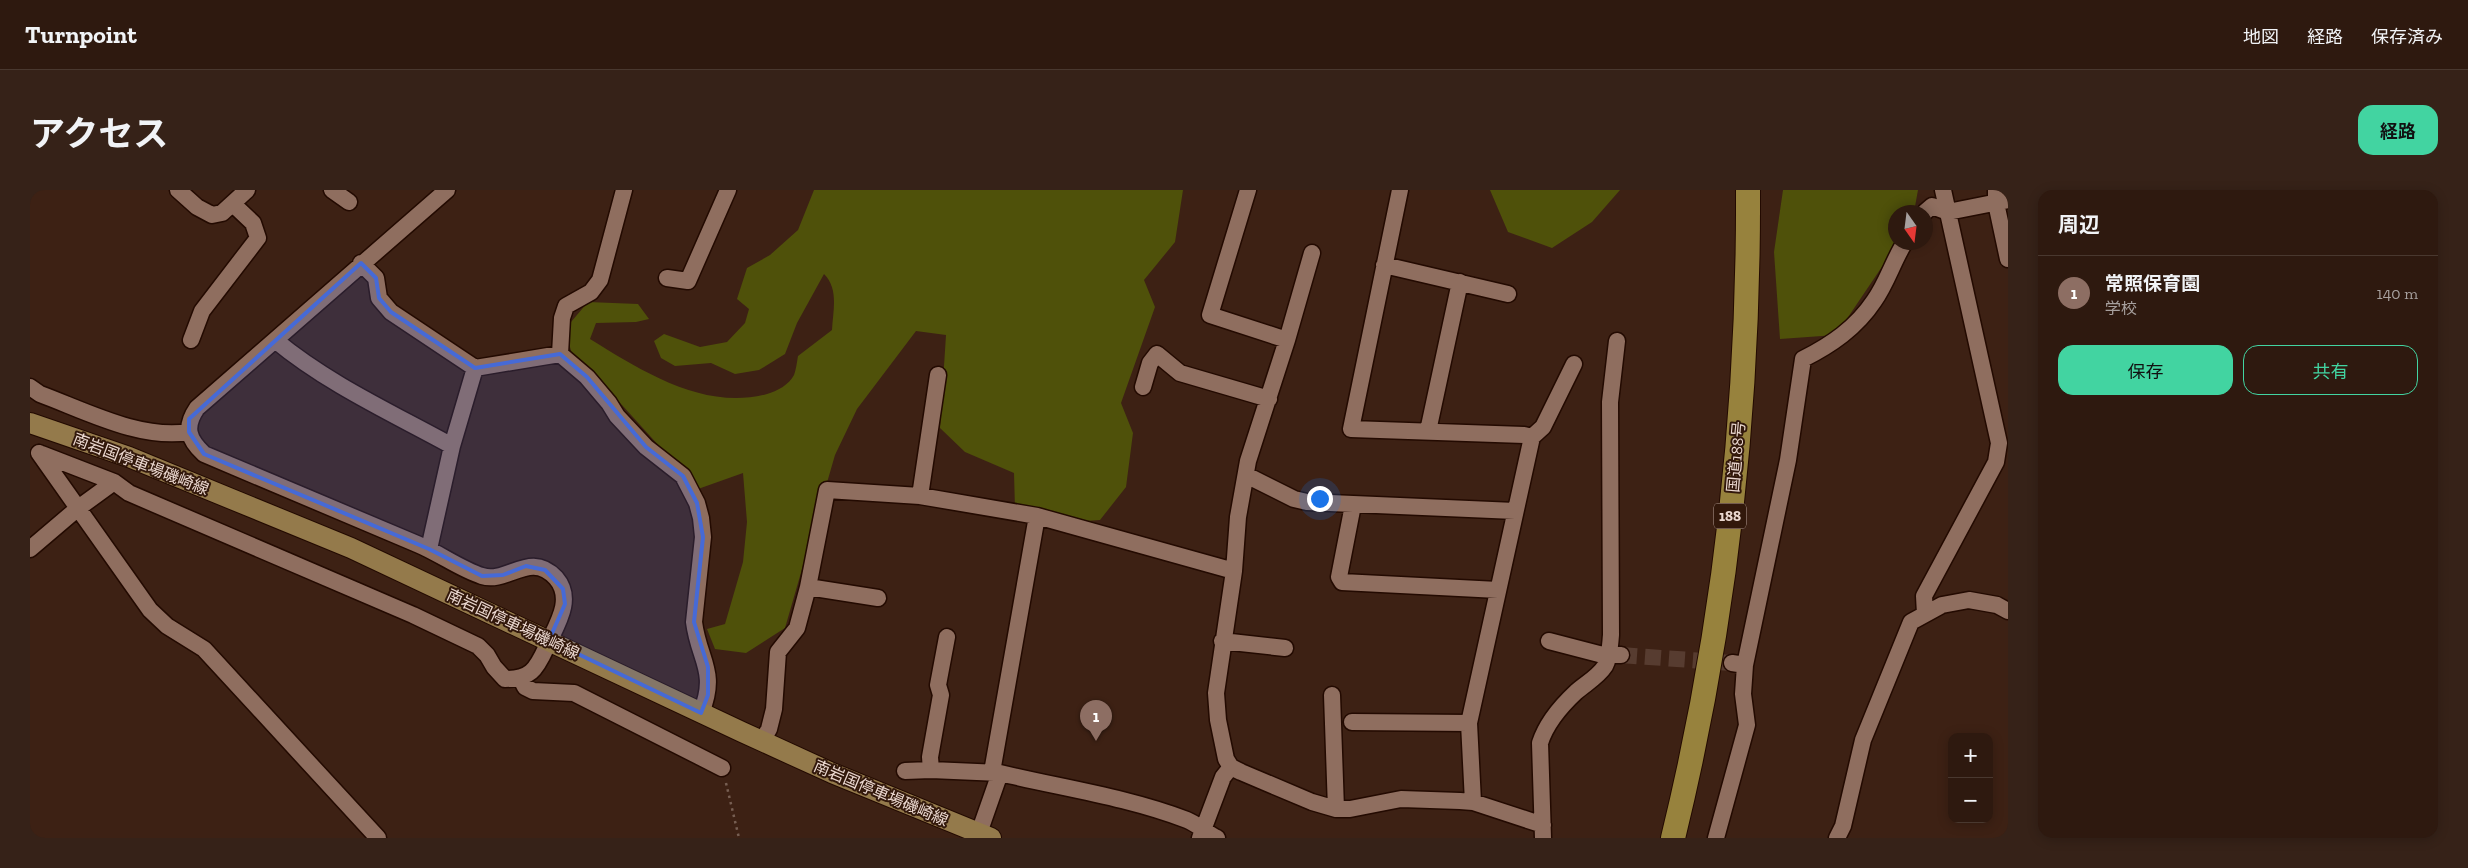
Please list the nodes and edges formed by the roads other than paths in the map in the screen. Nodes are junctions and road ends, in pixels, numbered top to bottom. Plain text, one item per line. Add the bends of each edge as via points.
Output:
1 (178, 190) edge
2 (247, 190) edge
3 (332, 190) edge
4 (447, 190) edge
5 (624, 190) edge
6 (728, 190) edge
7 (1248, 190) edge
8 (1400, 190) edge
9 (1748, 190) edge
10 (1943, 190) edge
11 (2000, 197) edge
12 (349, 202) dead end
13 (233, 204) junction
14 (1933, 206) edge
15 (1948, 212) junction
16 (1900, 250) edge
17 (1312, 253) dead end
18 (2008, 259) edge
19 (361, 263) junction
20 (1384, 264) junction
21 (667, 278) dead end
22 (1460, 282) junction
23 (1508, 294) dead end
24 (191, 340) dead end
25 (275, 340) junction
26 (1287, 340) junction
27 (1617, 341) dead end
28 (560, 354) junction
29 (1574, 364) dead end
30 (475, 368) junction
31 (938, 375) dead end
32 (30, 387) edge
33 (1143, 387) dead end
34 (1269, 399) junction
35 (30, 422) edge
36 (189, 432) junction
37 (1428, 432) junction
38 (1532, 437) junction
39 (452, 446) junction
40 (1246, 475) junction
41 (114, 482) junction
42 (920, 496) junction
43 (1353, 505) junction
44 (77, 509) junction
45 (1515, 511) junction
46 (1037, 516) junction
47 (30, 549) edge
48 (429, 549) junction
49 (1234, 571) junction
50 (808, 587) junction
51 (1498, 590) junction
52 (878, 598) dead end
53 (2008, 611) edge
54 (1925, 614) junction
55 (947, 637) dead end
56 (549, 640) junction
57 (1222, 641) junction
58 (1549, 641) dead end
59 (1285, 648) dead end
60 (1615, 655) junction
61 (521, 679) junction
62 (1332, 695) dead end
63 (701, 713) junction
64 (1352, 722) dead end
65 (1469, 723) junction
66 (762, 741) junction
67 (1231, 766) junction
68 (722, 768) road end
69 (930, 770) junction
70 (905, 771) dead end
71 (996, 773) junction
72 (1473, 802) junction
73 (1336, 809) junction
74 (1543, 832) edge
75 (985, 836) edge
76 (1207, 836) edge
77 (378, 838) edge
78 (1673, 838) edge
79 (1716, 838) edge
80 (1836, 838) edge

1 - 13 street via 212,215 222,213
2 - 13 street
3 - 12 street
4 - 19 street
5 - 28 street via 600,280 592,292 566,306
6 - 21 street via 688,281
7 - 26 street via 1210,316
8 - 20 street
9 - 78 highway, 国道188号 / 188 via 1748,281 1737,466 1697,733
10 - 15 street
11 - 15 street
11 - 18 street
13 - 24 street via 253,223 258,238 202,311
14 - 15 street
15 - 54 street via 1999,443 1996,462 1924,596
16 - 79 street via 1875,300 1857,323 1829,346 1803,360 1788,460 1738,664 1747,725
17 - 26 street
19 - 25 street
19 - 30 street via 376,278 380,298 391,312
20 - 22 street
20 - 37 street via 1351,429
22 - 23 street
22 - 37 street
25 - 36 street via 197,408 189,419
25 - 39 street via 343,387
26 - 34 street
27 - 60 street via 1610,402 1611,635
28 - 30 street
28 - 63 street via 586,377 646,447 683,476 697,502 703,537 694,622 708,667 708,695
29 - 38 street via 1542,427
30 - 39 street
31 - 42 street
32 - 36 street via 40,394 146,432 172,435
33 - 34 street via 1150,363 1157,354 1180,373
34 - 40 street
35 - 56 main road, 南岩国停車場磯崎線 via 129,457 351,548
36 - 48 street via 204,454
37 - 38 street
38 - 45 street
39 - 48 street
40 - 43 street via 1294,499
40 - 49 street via 1238,517
41 - 44 street
41 - 44 street via 39,453
41 - 61 street via 129,493 478,646 505,679
42 - 46 street
42 - 50 street via 827,490
43 - 45 street
43 - 51 street via 1339,577 1342,582
44 - 47 street
44 - 77 street via 150,610 167,626 204,650
45 - 51 street
46 - 49 street
46 - 71 street
48 - 56 street via 482,576 503,575 526,566 545,570 556,578 563,589 565,604
49 - 57 street
50 - 52 street
50 - 66 street via 797,628 778,652 774,709
51 - 65 street
53 - 54 street via 1997,605 1969,600 1942,605
54 - 80 street via 1911,622 1877,703 1863,740 1843,826
55 - 69 street via 938,685 941,695
56 - 61 street via 539,664
56 - 63 main road, 南岩国停車場磯崎線
57 - 59 street
57 - 67 street via 1216,693 1226,760
58 - 60 street
60 - 74 street via 1575,694 1544,731 1540,743
61 - 68 street via 533,692 574,693
62 - 73 street
63 - 66 main road, 南岩国停車場磯崎線
64 - 65 street
65 - 72 street
66 - 75 main road, 南岩国停車場磯崎線
67 - 73 street via 1312,802
67 - 76 street via 1223,777
69 - 70 street
69 - 71 street
71 - 75 street
71 - 76 street via 1088,792 1167,814 1190,821
72 - 73 street via 1401,799
72 - 74 street

